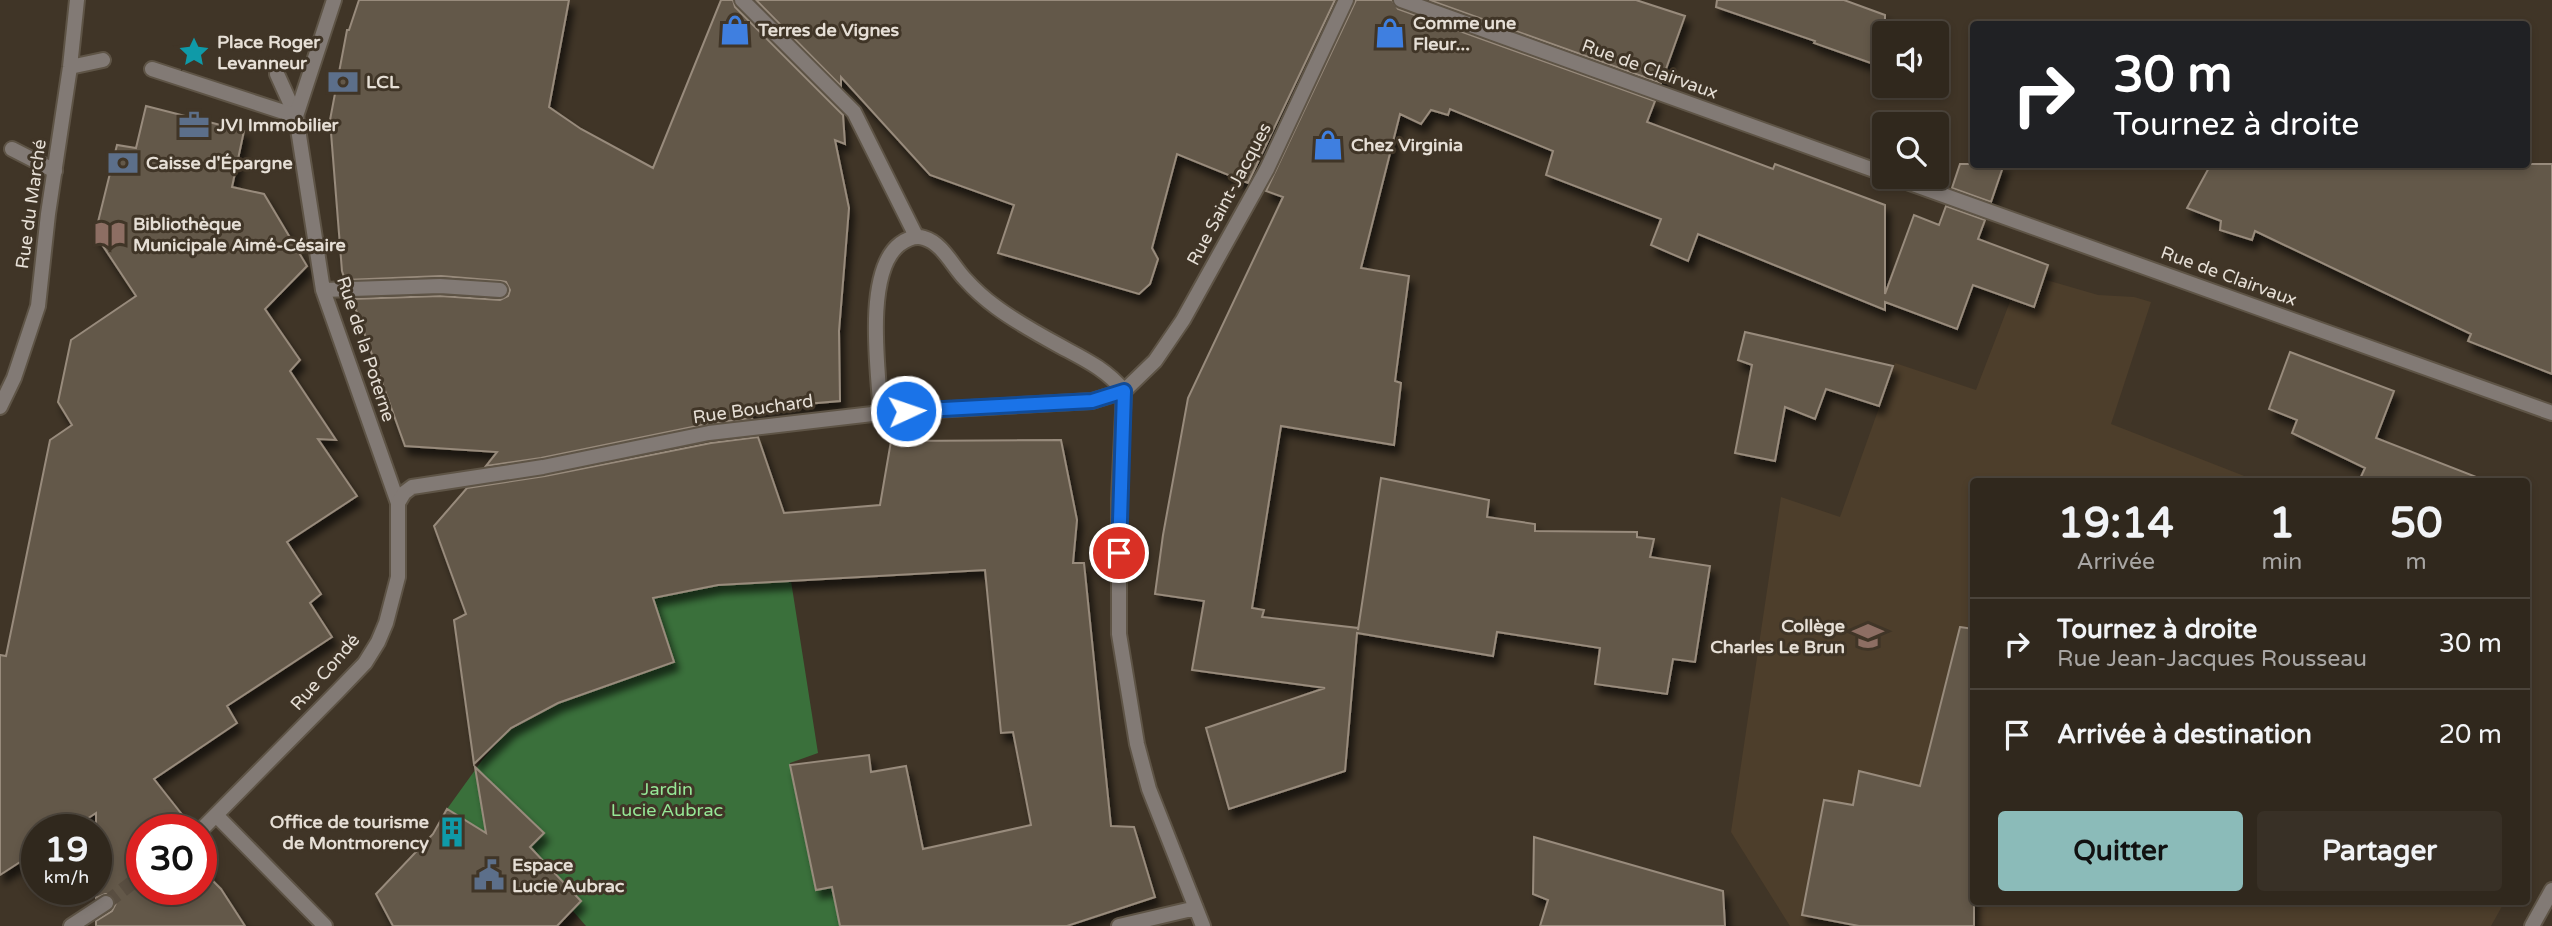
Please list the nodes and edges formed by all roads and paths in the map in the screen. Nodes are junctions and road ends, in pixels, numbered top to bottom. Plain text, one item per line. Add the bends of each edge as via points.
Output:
1 (77, 0) edge
2 (334, 0) edge
3 (742, 0) edge
4 (1346, 0) edge
5 (1401, 0) edge
6 (103, 60) dead end
7 (70, 67) junction
8 (152, 69) dead end
9 (277, 74) dead end
10 (296, 116) junction
11 (12, 149) dead end
12 (1872, 169) edge
13 (55, 171) junction
14 (1927, 189) edge
15 (916, 236) junction
16 (323, 290) junction
17 (500, 290) dead end
18 (1124, 391) junction
19 (0, 407) edge
20 (881, 412) junction
21 (2552, 413) edge
22 (398, 503) junction
23 (217, 814) edge
24 (217, 816) edge
25 (2552, 890) edge
26 (103, 905) tunnel mouth
27 (1196, 908) junction
28 (71, 926) edge
29 (325, 926) edge
30 (1119, 926) edge
31 (1203, 926) edge
32 (2532, 926) edge

1 - 7 street, Rue du Marché
2 - 10 street, Rue de la Poterne
3 - 15 street via 854,112
4 - 18 street, Rue Saint-Jacques via 1267,169 1193,302 1154,360
5 - 12 street, Rue de Clairvaux
6 - 7 street
7 - 13 street, Rue du Marché
8 - 10 street
9 - 10 street
10 - 16 street, Rue de la Poterne
11 - 13 street
13 - 19 street, Rue du Marché via 38,306 15,378
14 - 21 street, Rue de Clairvaux
15 - 18 street via 939,247 994,305 1112,376
15 - 20 street via 890,251 882,266 875,340
16 - 17 street via 440,285
16 - 22 street, Rue de la Poterne
18 - 20 street, Rue Bouchard via 1092,401
18 - 27 street via 1119,634 1149,789
20 - 22 street, Rue Bouchard via 709,433 543,467 412,487
22 - 23 street, Rue Condé via 398,577 378,642 365,663
24 - 29 street
25 - 32 street
26 - 28 street
27 - 30 street
27 - 31 street

